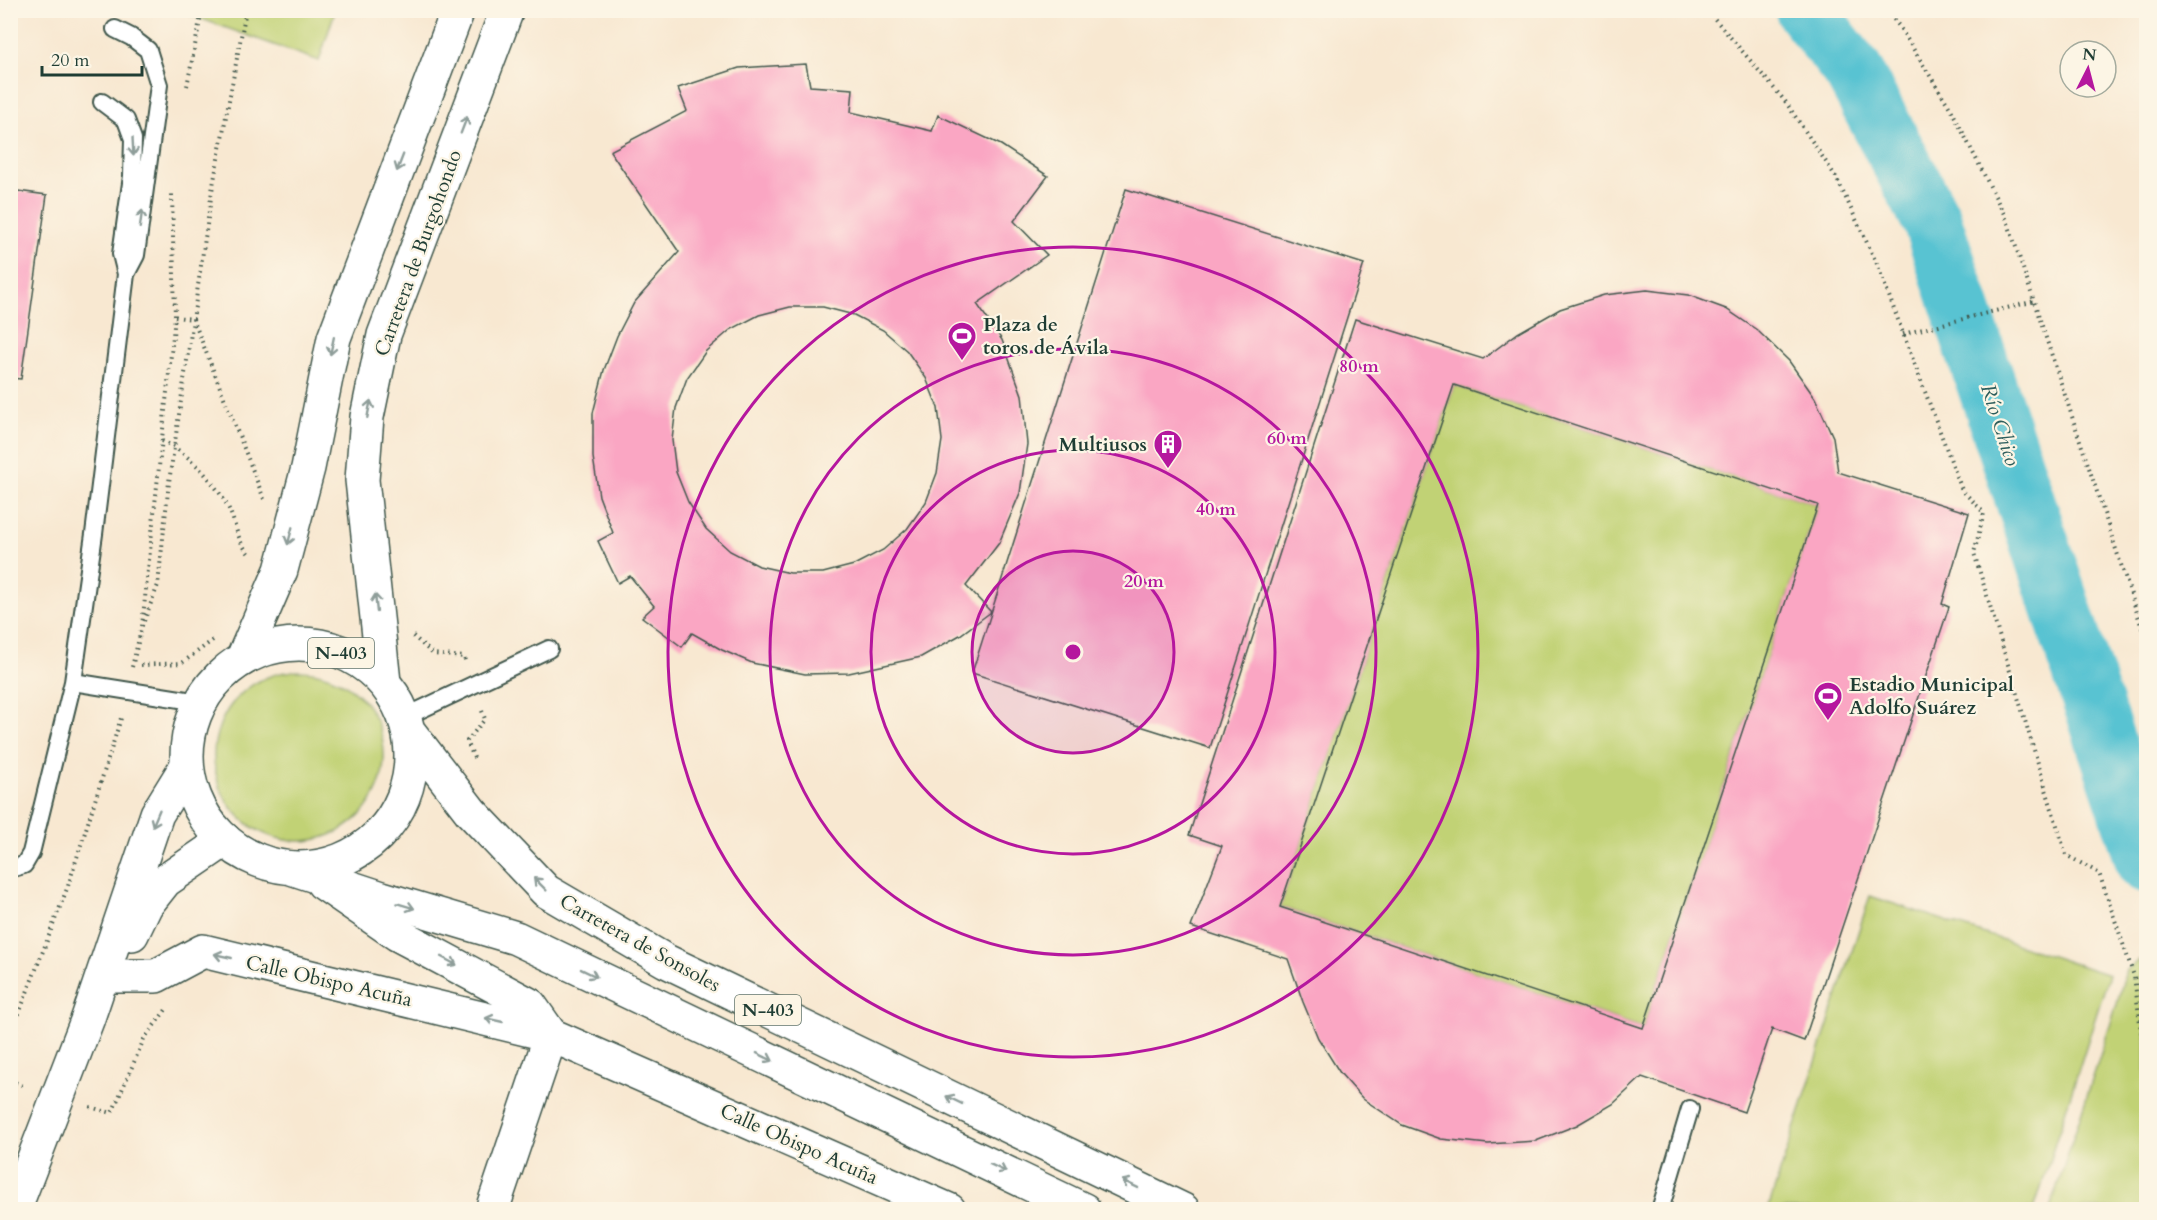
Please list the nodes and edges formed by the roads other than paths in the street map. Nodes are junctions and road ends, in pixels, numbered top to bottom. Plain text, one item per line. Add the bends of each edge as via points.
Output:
1 (458, 10) edge
2 (507, 10) edge
3 (115, 29) dead end
4 (102, 102) dead end
5 (126, 274) junction
6 (549, 649) dead end
7 (243, 658) junction
8 (74, 682) junction
9 (384, 682) junction
10 (199, 702) junction
11 (407, 725) junction
12 (186, 767) junction
13 (225, 840) junction
14 (10, 869) edge
15 (301, 871) junction
16 (111, 976) junction
17 (88, 1018) junction
18 (551, 1035) junction
19 (1690, 1109) dead end
20 (14, 1209) edge
21 (492, 1209) edge
22 (948, 1209) edge
23 (1084, 1209) edge
24 (1183, 1209) edge
25 (1660, 1209) edge

1 -> 7 main road via 334,338 308,468 281,570
9 -> 2 main road, Carretera de Burgohondo via 362,480 367,417 384,335
5 -> 3 lane via 136,255 159,85 148,50
4 -> 5 lane via 126,120 133,139 121,254
5 - 8 lane
6 - 11 lane via 474,685
7 - 9 main road, N-403 via 279,645 318,645 354,657
7 - 10 main road, N-403 via 218,677
8 - 10 lane
8 - 14 lane via 31,853 24,865
9 - 11 main road, N-403
10 - 12 main road, N-403 via 188,734
11 - 15 main road, N-403 via 411,771 400,806 378,836 348,857
24 -> 11 main road, Carretera de Sonsoles / N-403 via 666,961 546,891 471,812
12 - 13 main road, N-403 via 193,795 206,820
12 -> 17 main road via 157,814
13 - 15 main road, N-403 via 256,860
13 - 16 main road via 165,881 146,905
15 -> 18 main road via 397,934 530,1005
15 -> 23 main road, N-403 via 516,938
16 - 17 main road
18 -> 16 main road, Calle Obispo Acuña via 203,951 156,976
17 - 20 main road
18 - 21 main road
18 - 22 main road, Calle Obispo Acuña
19 - 25 lane

